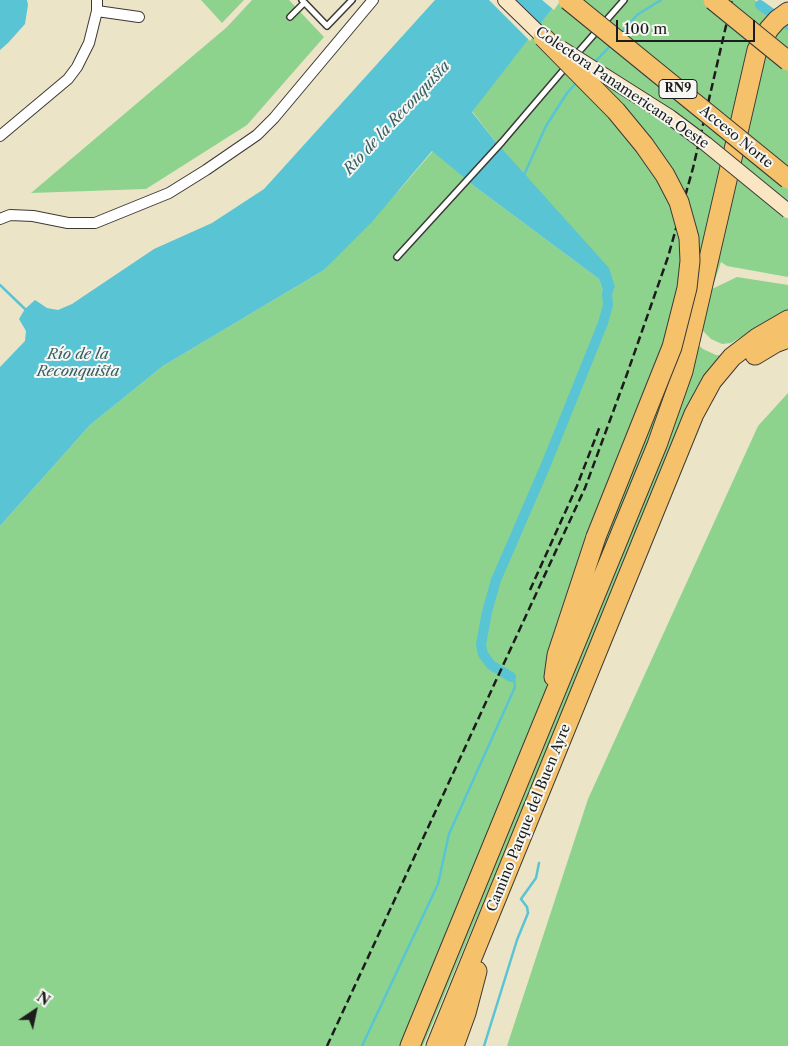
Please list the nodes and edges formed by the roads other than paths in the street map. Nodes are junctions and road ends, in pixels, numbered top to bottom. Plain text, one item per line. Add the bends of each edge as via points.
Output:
1 (97, 0) edge
2 (352, 0) edge
3 (373, 0) edge
4 (505, 0) edge
5 (568, 0) edge
6 (624, 0) edge
7 (712, 0) edge
8 (303, 1) edge
9 (97, 12) junction
10 (788, 12) edge
11 (138, 16) dead end
12 (290, 17) dead end
13 (543, 37) junction
14 (788, 61) edge
15 (0, 136) edge
16 (788, 179) edge
17 (788, 211) edge
18 (0, 219) edge
19 (396, 257) dead end
20 (788, 320) edge
21 (788, 338) edge
22 (623, 590) junction
23 (548, 710) junction
24 (495, 901) junction
25 (410, 1046) edge
26 (436, 1046) edge
27 (454, 1046) edge

1 - 9 street
2 - 8 lane via 327,26
3 - 18 street via 257,135 170,193 95,223 68,223 10,215
4 - 13 main road, Colectora Panamericana Oeste
5 - 16 highway, Acceso Norte / RN9, bridge
6 - 19 lane via 502,142
7 - 14 highway, bridge
8 - 12 lane
9 - 11 street
9 - 15 street via 89,43 68,79
10 - 23 highway via 772,25 761,40 755,57 682,371 645,478
13 - 17 main road, Colectora Panamericana Oeste, bridge via 670,117
13 - 23 highway, bridge via 616,111 673,188 689,238 690,261 687,288 672,347 596,536 557,655
20 - 22 highway via 738,352 712,382 686,432
21 - 22 highway via 747,361 717,396
22 - 24 highway, Camino Parque del Buen Ayre
23 - 25 highway, Camino Parque del Buen Ayre
24 - 26 highway, Camino Parque del Buen Ayre
24 - 27 highway via 466,1013

